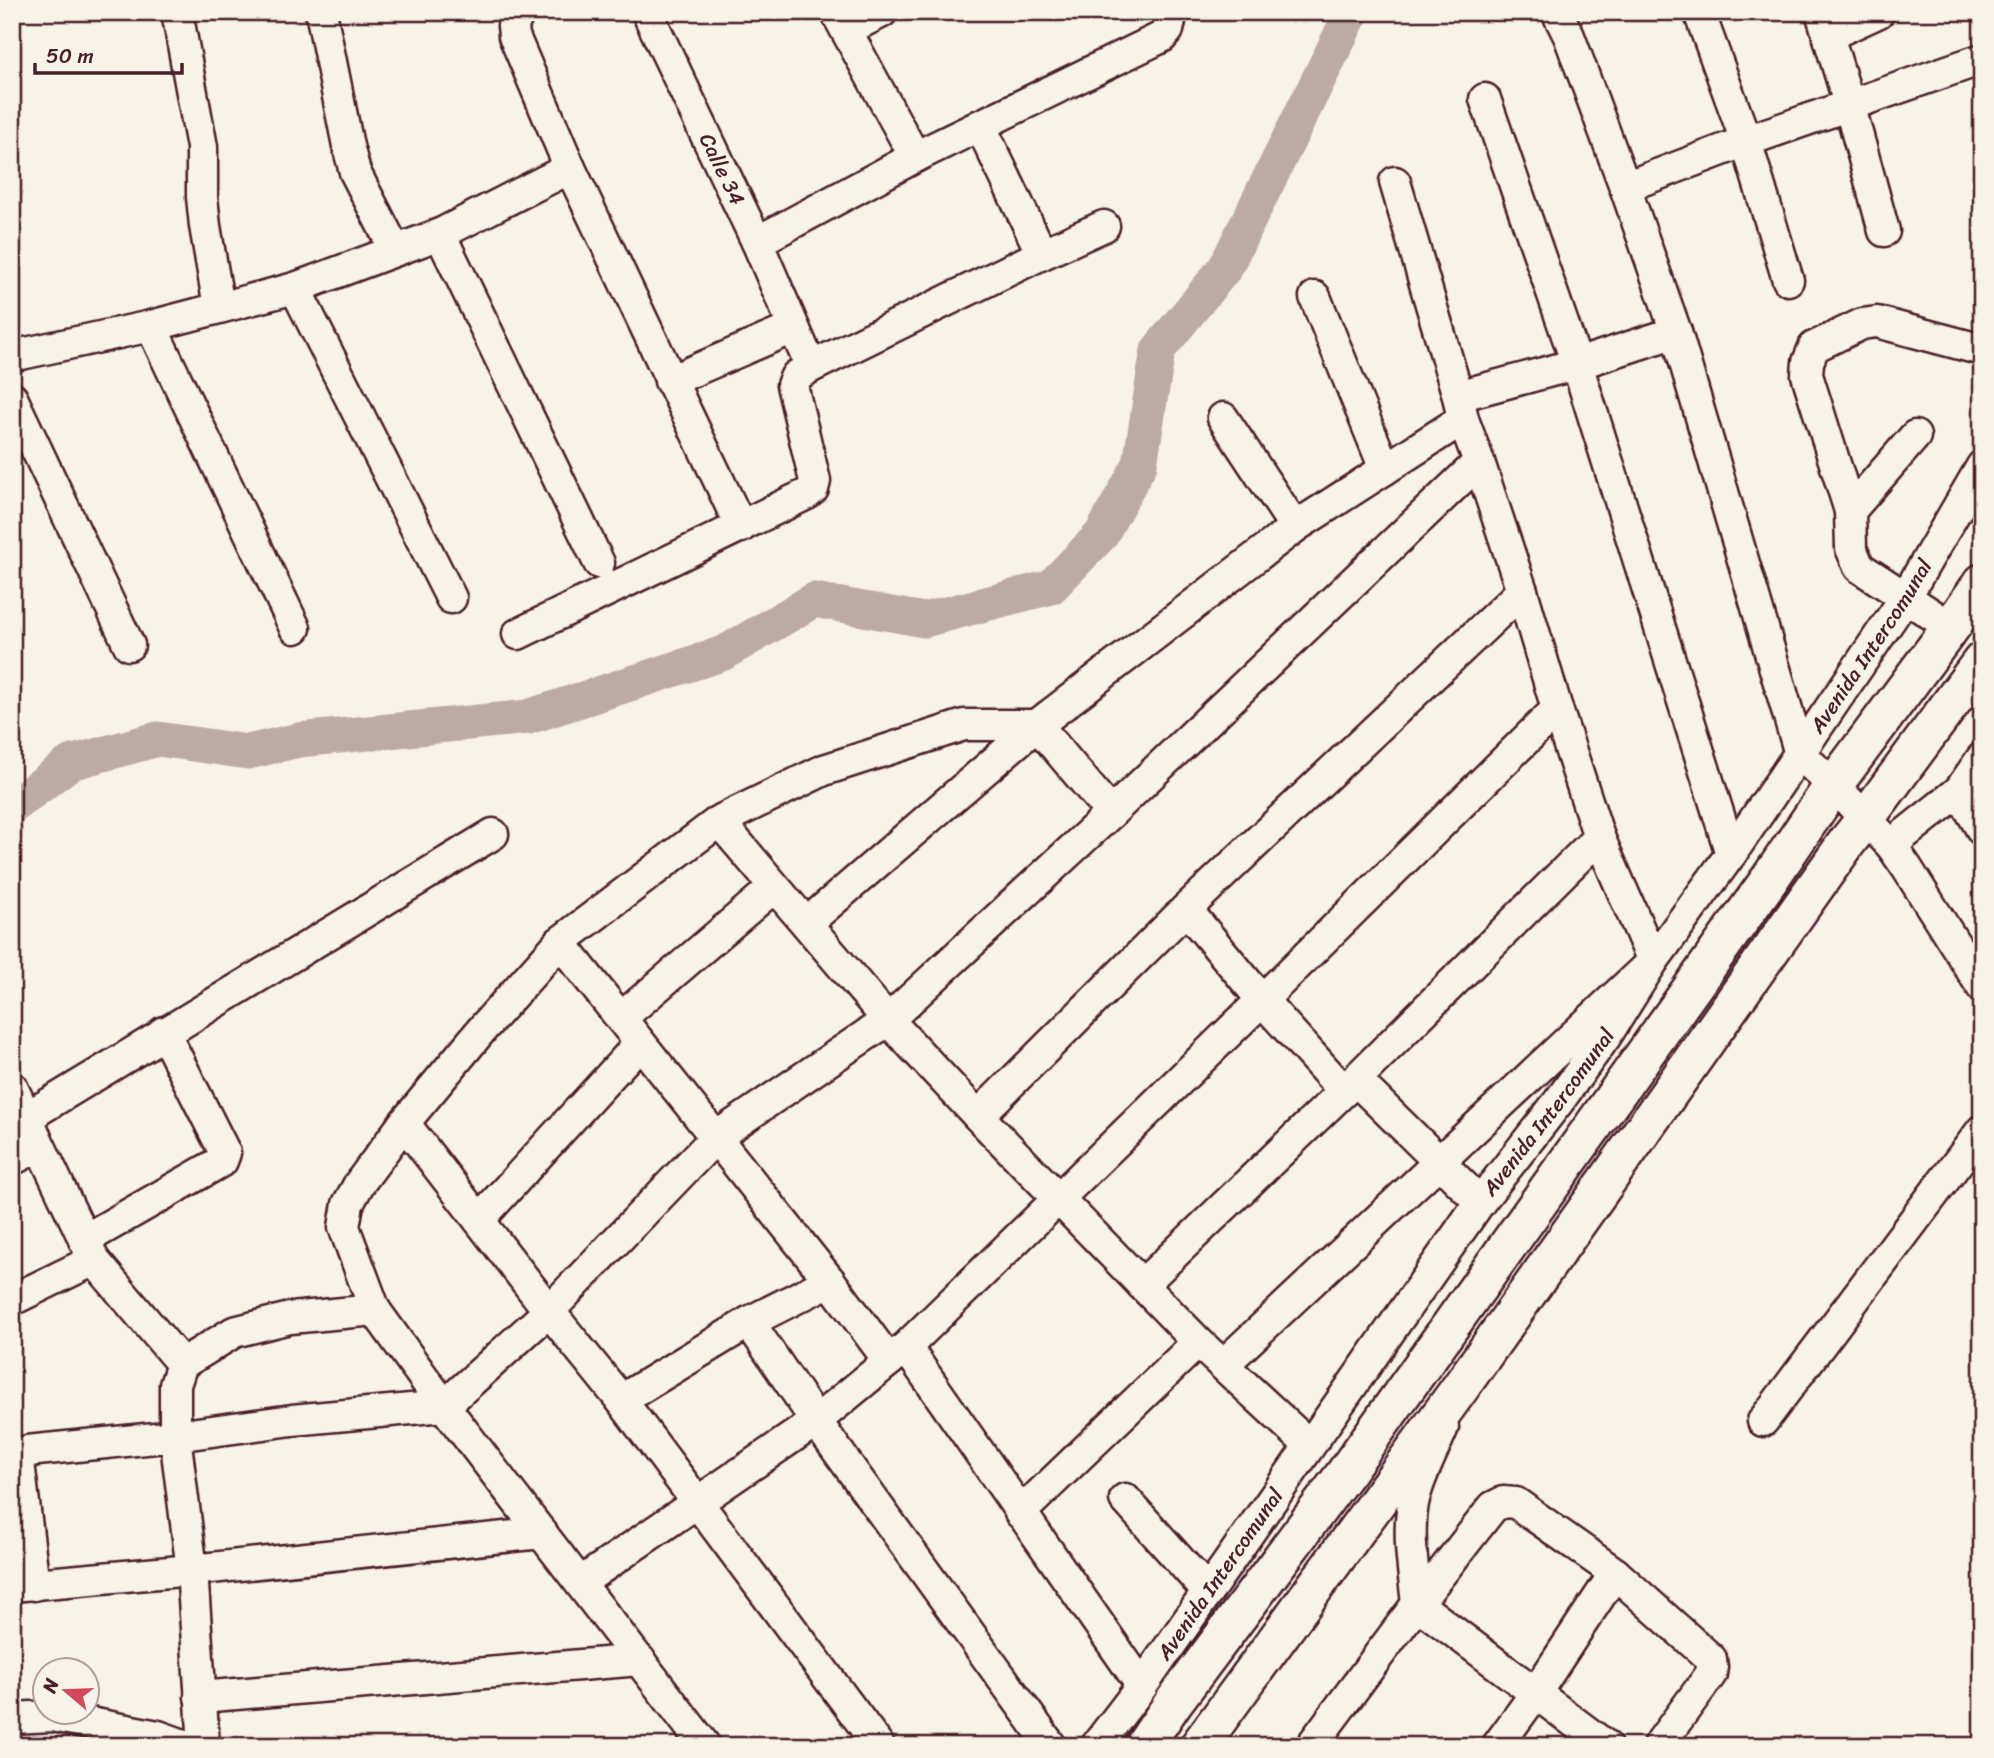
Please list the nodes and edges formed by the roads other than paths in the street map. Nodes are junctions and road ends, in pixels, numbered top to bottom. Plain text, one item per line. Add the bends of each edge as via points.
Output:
1 (177, 12) edge
2 (321, 12) edge
3 (519, 12) edge
4 (647, 12) edge
5 (882, 12) edge
6 (1166, 12) edge
7 (1557, 12) edge
8 (1699, 12) edge
9 (1880, 12) edge
10 (841, 21) edge
11 (1825, 24) edge
12 (1982, 59) edge
13 (1485, 99) dead end
14 (1849, 104) junction
15 (980, 125) junction
16 (1746, 141) junction
17 (915, 157) junction
18 (570, 168) junction
19 (1395, 182) dead end
20 (1625, 187) junction
21 (1104, 226) dead end
22 (1884, 231) dead end
23 (440, 234) junction
24 (757, 242) junction
25 (395, 250) junction
26 (1042, 254) junction
27 (1788, 280) dead end
28 (295, 288) junction
29 (1315, 296) dead end
30 (219, 307) junction
31 (151, 326) junction
32 (793, 328) junction
33 (1676, 332) junction
34 (1975, 348) dead end
35 (12, 356) edge
36 (1577, 364) junction
37 (811, 367) junction
38 (670, 381) junction
39 (12, 398) edge
40 (1461, 407) junction
41 (1223, 418) dead end
42 (1915, 436) dead end
43 (1479, 462) junction
44 (1982, 466) edge
45 (1385, 469) junction
46 (1850, 511) junction
47 (741, 527) junction
48 (1295, 527) junction
49 (599, 563) dead end
50 (1982, 583) edge
51 (1522, 591) junction
52 (451, 598) dead end
53 (1905, 598) junction
54 (1951, 627) junction
55 (295, 628) dead end
56 (518, 634) dead end
57 (129, 645) dead end
58 (1982, 661) edge
59 (1557, 709) junction
60 (1037, 725) junction
61 (1800, 754) junction
62 (1982, 758) edge
63 (1834, 786) junction
64 (1959, 792) junction
65 (1111, 813) junction
66 (1866, 818) junction
67 (719, 821) junction
68 (1982, 830) edge
69 (493, 834) dead end
70 (1599, 837) junction
71 (1891, 845) junction
72 (1731, 854) junction
73 (774, 887) junction
74 (1186, 909) junction
75 (807, 923) junction
76 (560, 942) junction
77 (1653, 961) junction
78 (1982, 987) edge
79 (1262, 1000) junction
80 (621, 1018) junction
81 (887, 1020) junction
82 (164, 1032) junction
83 (640, 1042) junction
84 (1350, 1086) junction
85 (12, 1087) edge
86 (978, 1116) junction
87 (27, 1117) junction
88 (404, 1123) junction
89 (1982, 1130) edge
90 (716, 1137) junction
91 (39, 1146) junction
92 (12, 1160) edge
93 (1437, 1162) junction
94 (1058, 1198) junction
95 (1480, 1202) junction
96 (479, 1220) junction
97 (89, 1250) junction
98 (830, 1281) junction
99 (1142, 1285) junction
100 (12, 1300) edge
101 (376, 1310) junction
102 (549, 1311) junction
103 (749, 1322) junction
104 (1198, 1342) junction
105 (897, 1354) junction
106 (182, 1364) junction
107 (1224, 1364) junction
108 (1460, 1388) junction
109 (621, 1400) junction
110 (444, 1406) junction
111 (816, 1421) junction
112 (1763, 1421) dead end
113 (175, 1436) junction
114 (1310, 1445) junction
115 (1125, 1499) dead end
116 (696, 1502) junction
117 (1020, 1513) junction
118 (542, 1533) junction
119 (192, 1570) junction
120 (1615, 1573) junction
121 (581, 1582) junction
122 (23, 1586) edge
123 (1208, 1592) junction
124 (1417, 1605) junction
125 (640, 1660) junction
126 (1142, 1686) junction
127 (1535, 1694) junction
128 (200, 1696) junction
129 (12, 1718) edge
130 (186, 1746) edge
131 (204, 1746) edge
132 (705, 1746) edge
133 (879, 1746) edge
134 (1051, 1746) edge
135 (1096, 1746) edge
136 (1144, 1746) edge
137 (1199, 1746) edge
138 (1311, 1746) edge
139 (1497, 1746) edge
140 (1606, 1746) edge
141 (1658, 1746) edge

1 - 30 street via 202,147 204,216
2 - 25 street via 355,172
3 - 18 street via 514,36
4 - 24 street, Calle 34
5 - 10 street
6 - 15 street via 1170,21 1162,37
7 - 20 street
8 - 16 street
9 - 11 street
10 - 17 street
11 - 14 street
12 - 14 street
13 - 36 street
14 - 16 street
14 - 22 street
15 - 17 street
15 - 26 street
16 - 20 street
16 - 27 street
17 - 24 street
18 - 23 street
18 - 38 street
19 - 40 street
20 - 33 street
21 - 26 street
23 - 25 street
23 - 49 street
24 - 32 street, Calle 34
25 - 28 street
26 - 37 street
28 - 30 street
28 - 52 street
29 - 45 street
30 - 31 street
31 - 35 street
31 - 55 street
32 - 37 street, Calle 34
32 - 38 street
33 - 36 street
33 - 61 street
34 - 46 street via 1877,322 1862,324 1814,348 1807,375
36 - 40 street
36 - 72 street
37 - 47 street via 796,376 792,385 815,481 813,489
38 - 47 street
39 - 57 street
40 - 43 street
40 - 45 street
41 - 48 street
42 - 46 street
43 - 51 street
43 - 65 street
44 - 53 street, Avenida Intercomunal
45 - 48 street
46 - 53 street via 1851,548 1859,567
47 - 56 street
48 - 60 street
50 - 54 main road, Avenida Intercomunal
51 - 59 street
51 - 74 street
53 - 54 street
53 - 61 street, Avenida Intercomunal
54 - 63 main road, Avenida Intercomunal
58 - 66 main road
59 - 70 street
59 - 79 street
60 - 65 street
60 - 67 street via 964,725 824,770
60 - 75 street
61 - 63 street
61 - 72 street, Avenida Intercomunal
62 - 64 street
63 - 66 street
63 - 136 main road, Avenida Intercomunal via 1354,1461
64 - 68 street
64 - 71 street
65 - 81 street
66 - 71 street
66 - 108 main road
67 - 73 street
67 - 76 street
69 - 82 street
70 - 77 street
70 - 84 street
71 - 78 street
72 - 77 street, Avenida Intercomunal
73 - 75 street
73 - 80 street
74 - 79 street
74 - 86 street
75 - 81 street
76 - 80 street
76 - 88 street
77 - 93 street
77 - 95 street, Avenida Intercomunal via 1606,1036
79 - 84 street
79 - 94 street
80 - 83 street
81 - 86 street
81 - 90 street
82 - 87 street
82 - 97 street via 225,1153 222,1161
83 - 90 street
83 - 96 street
84 - 93 street
84 - 99 street
85 - 87 street
86 - 94 street
87 - 91 street
88 - 96 street
88 - 101 street via 359,1184 344,1227
89 - 112 street
90 - 98 street
90 - 102 street
91 - 92 street
91 - 97 street
93 - 95 street
93 - 107 street
94 - 99 street
94 - 105 street
95 - 114 street, Avenida Intercomunal
96 - 102 street
97 - 100 street
97 - 106 street
98 - 103 street
98 - 105 street
99 - 104 street
101 - 106 street via 290,1318 234,1332
101 - 110 street
102 - 109 street
102 - 110 street
103 - 109 street
103 - 111 street
104 - 107 street
104 - 117 street
105 - 111 street
105 - 117 street
106 - 113 street via 175,1385
107 - 114 street
108 - 124 street via 1412,1509
108 - 137 main road
109 - 116 street
110 - 113 street
110 - 118 street
111 - 116 street
111 - 134 street
113 - 119 street
113 - 122 street via 22,1455
114 - 123 street, Avenida Intercomunal
115 - 123 street
116 - 121 street
116 - 133 street
117 - 126 street
118 - 119 street
118 - 121 street
119 - 122 street
119 - 128 street
120 - 124 street via 1516,1503 1503,1502 1493,1507
120 - 127 street
120 - 141 street via 1711,1659 1713,1667
121 - 125 street
123 - 126 street, Avenida Intercomunal
124 - 127 street
124 - 138 street
125 - 128 street
125 - 132 street
126 - 135 street, Avenida Intercomunal
127 - 139 street
127 - 140 street
128 - 131 street
129 - 130 street via 53,1716 158,1736

